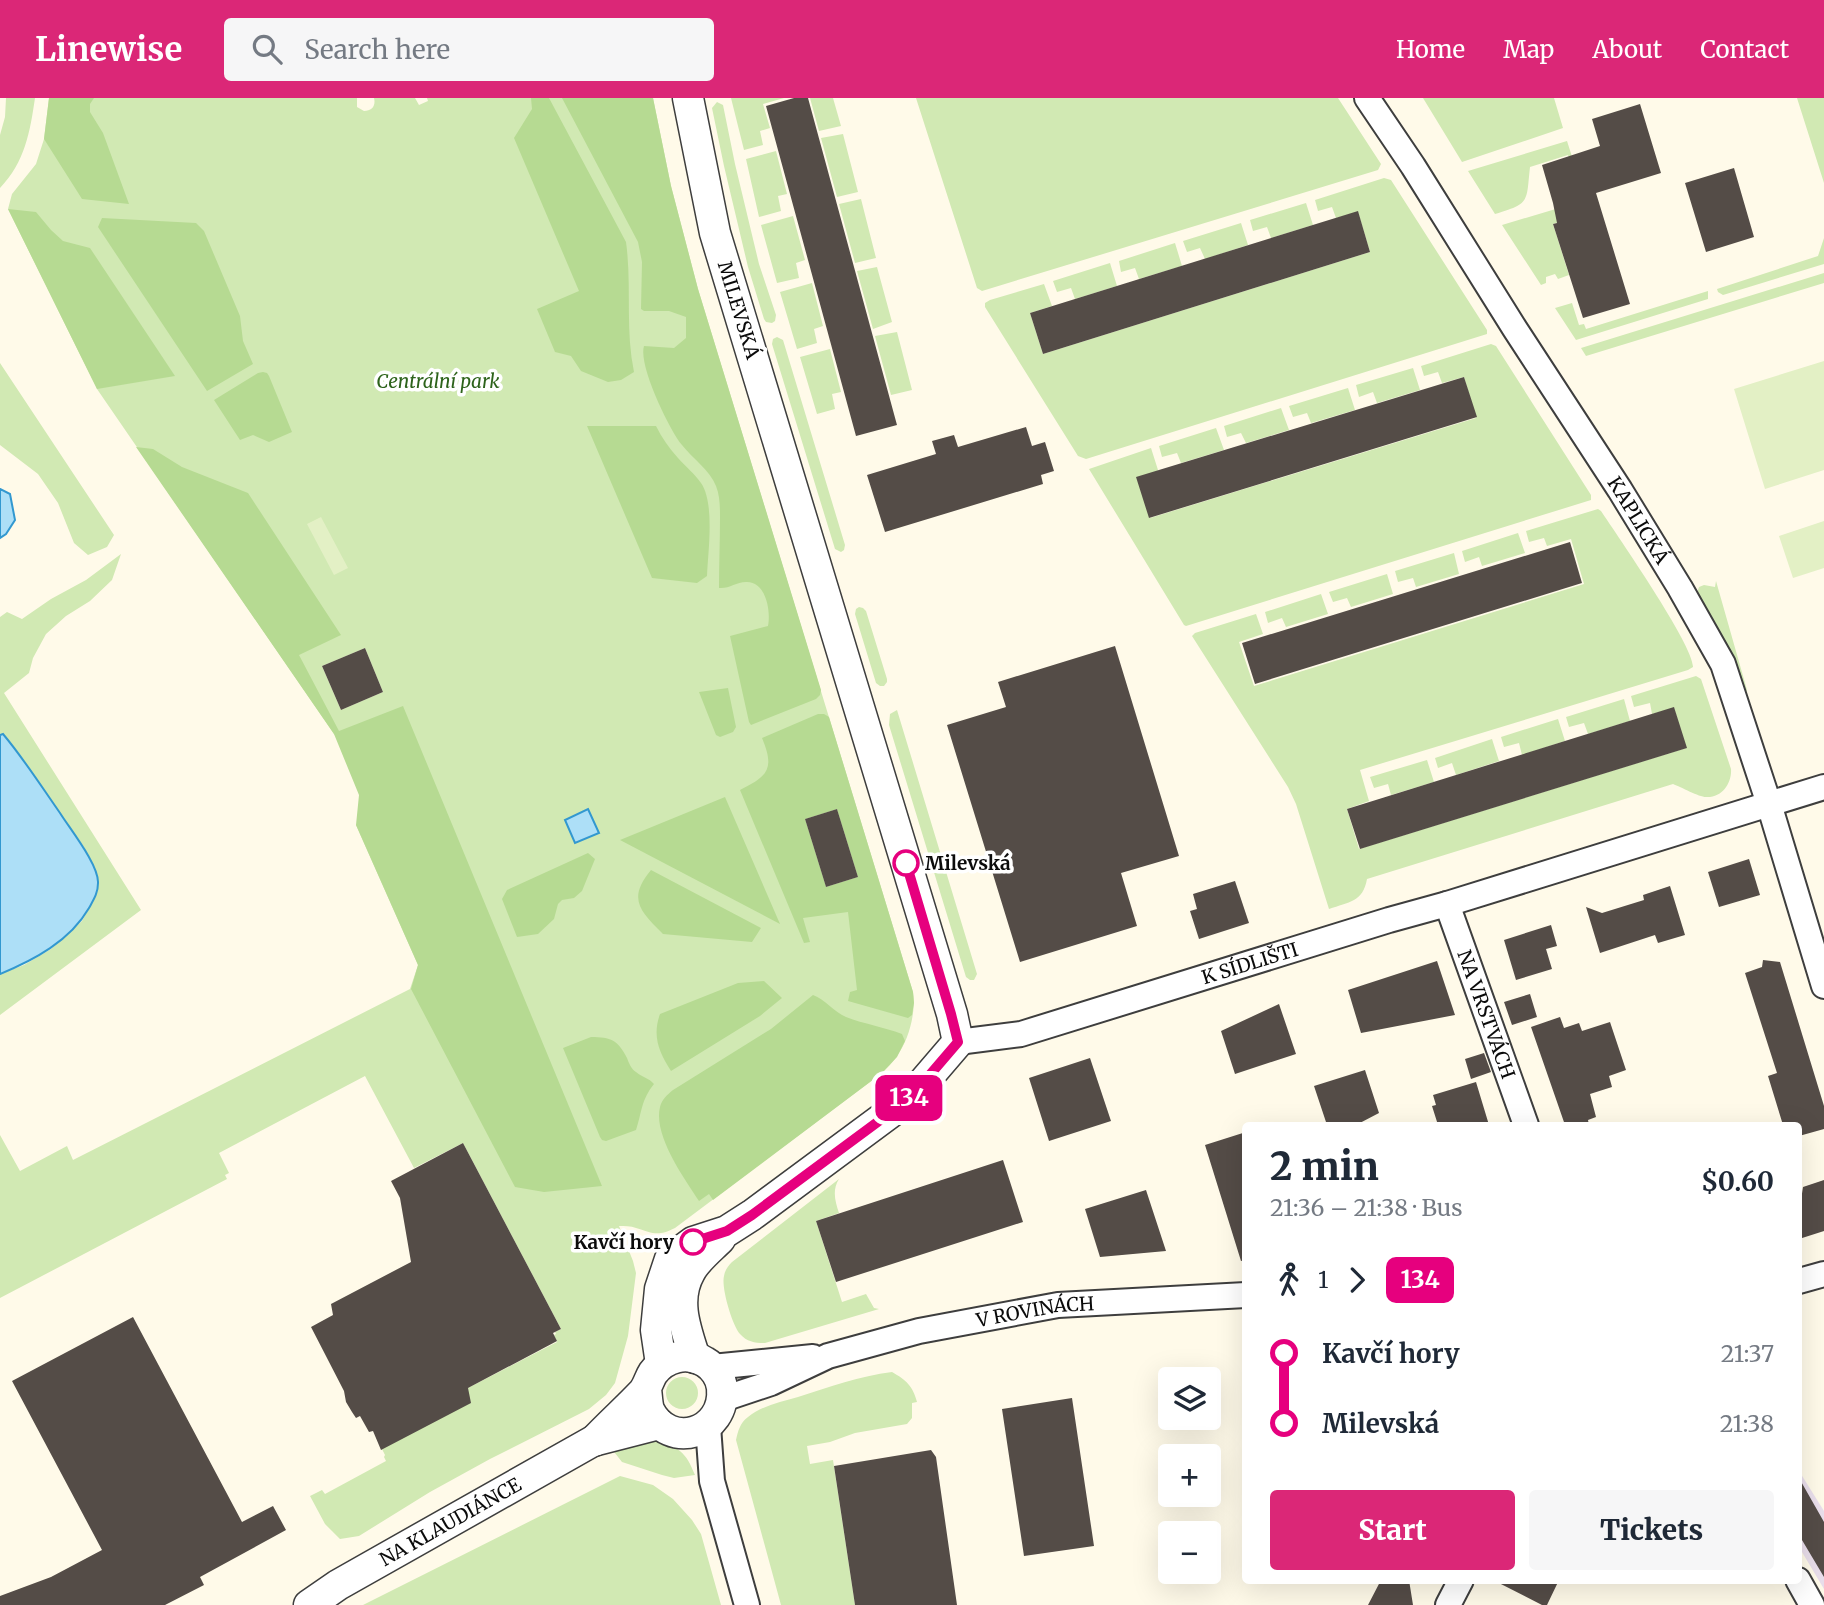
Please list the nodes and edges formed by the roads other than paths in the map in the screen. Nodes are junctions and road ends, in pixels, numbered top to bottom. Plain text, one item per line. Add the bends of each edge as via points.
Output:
1 (688, 98) edge
2 (1367, 98) edge
3 (1824, 788) edge
4 (1769, 804) junction
5 (1447, 904) junction
6 (1824, 986) edge
7 (958, 1042) junction
8 (1526, 1122) edge
9 (727, 1231) junction
10 (1824, 1273) edge
11 (1802, 1280) edge
12 (1242, 1295) edge
13 (828, 1356) junction
14 (703, 1362) junction
15 (654, 1376) junction
16 (723, 1399) junction
17 (682, 1428) junction
18 (593, 1441) junction
19 (1459, 1584) edge
20 (1800, 1584) edge
21 (309, 1605) edge
22 (747, 1605) edge
23 (1448, 1605) edge
24 (1812, 1605) edge

1 - 7 street, MILEVSKÁ via 715,233
2 - 4 street, KAPLICKÁ via 1620,490 1705,632 1723,664
3 - 4 street, K SÍDLIŠTI
4 - 5 street, K SÍDLIŠTI
4 - 6 street, KAPLICKÁ
5 - 7 street, K SÍDLIŠTI via 1021,1034
5 - 8 street, NA VRSTVÁCH
7 - 9 street via 910,1098
9 - 14 street via 690,1270 683,1290 682,1319
9 - 15 street via 693,1242 670,1259 660,1289
10 - 11 street
12 - 13 street, V ROVINÁCH via 1058,1305 919,1331
13 - 14 street, V ROVINÁCH
13 - 16 street, V ROVINÁCH
14 - 15 street via 671,1358
14 - 16 street via 721,1381
15 - 17 street via 648,1408
15 - 18 street, NA KLAUDIÁNCE
16 - 17 street via 718,1414
17 - 18 street, NA KLAUDIÁNCE
17 - 22 street via 712,1481
18 - 21 street, NA KLAUDIÁNCE
19 - 23 street
20 - 24 street

